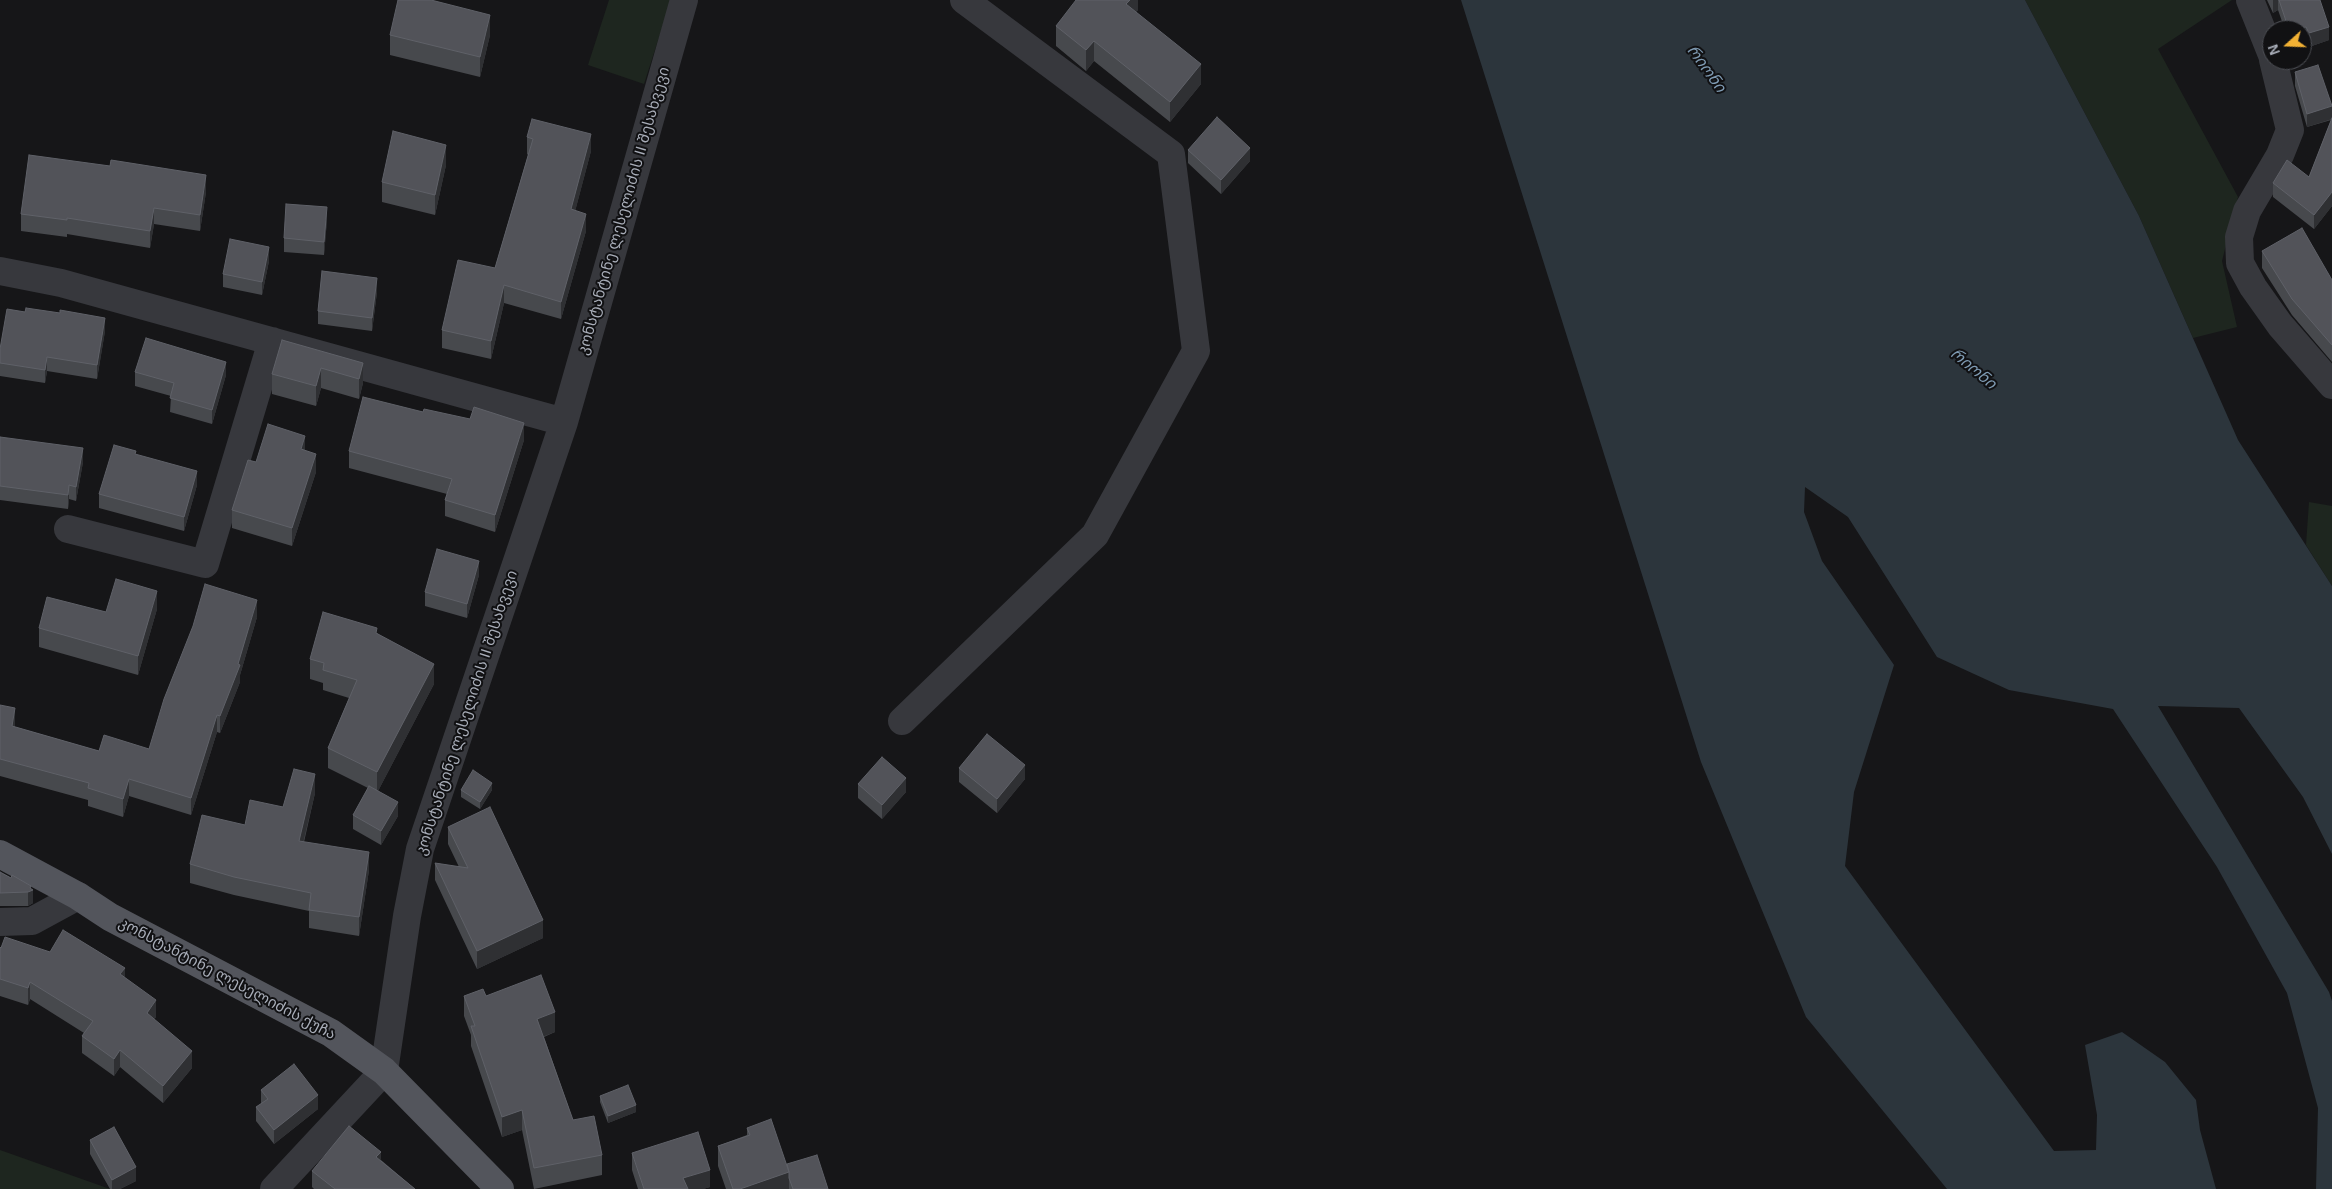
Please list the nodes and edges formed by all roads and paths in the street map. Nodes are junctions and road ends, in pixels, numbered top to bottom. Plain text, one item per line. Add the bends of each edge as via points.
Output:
1 (684, 0) edge
2 (964, 0) edge
3 (2250, 0) edge
4 (2262, 30) edge
5 (2275, 70) edge
6 (0, 271) edge
7 (272, 341) junction
8 (2332, 386) edge
9 (564, 422) junction
10 (68, 529) dead end
11 (902, 721) dead end
12 (0, 854) edge
13 (78, 896) junction
14 (0, 922) edge
15 (384, 1071) junction
16 (274, 1189) edge
17 (500, 1189) edge

1 - 9 street, კონსტანტინე ლესელიძის II შესახვევი
2 - 11 street via 1172,154 1196,351 1095,535
3 - 4 street
5 - 8 street via 2290,130 2280,155 2247,211 2239,237 2240,263 2253,288 2280,325
6 - 7 street via 61,283
7 - 9 street
7 - 10 street via 205,564
9 - 15 street, კონსტანტინე ლესელიძის II შესახვევი via 420,849
12 - 13 main road, კონსტანტინე ლესელიძის ქუჩა
13 - 14 street via 32,921
13 - 15 main road, კონსტანტინე ლესელიძის ქუჩა via 110,917 331,1033
15 - 16 street
15 - 17 main road, კონსტანტინე ლესელიძის ქუჩა

